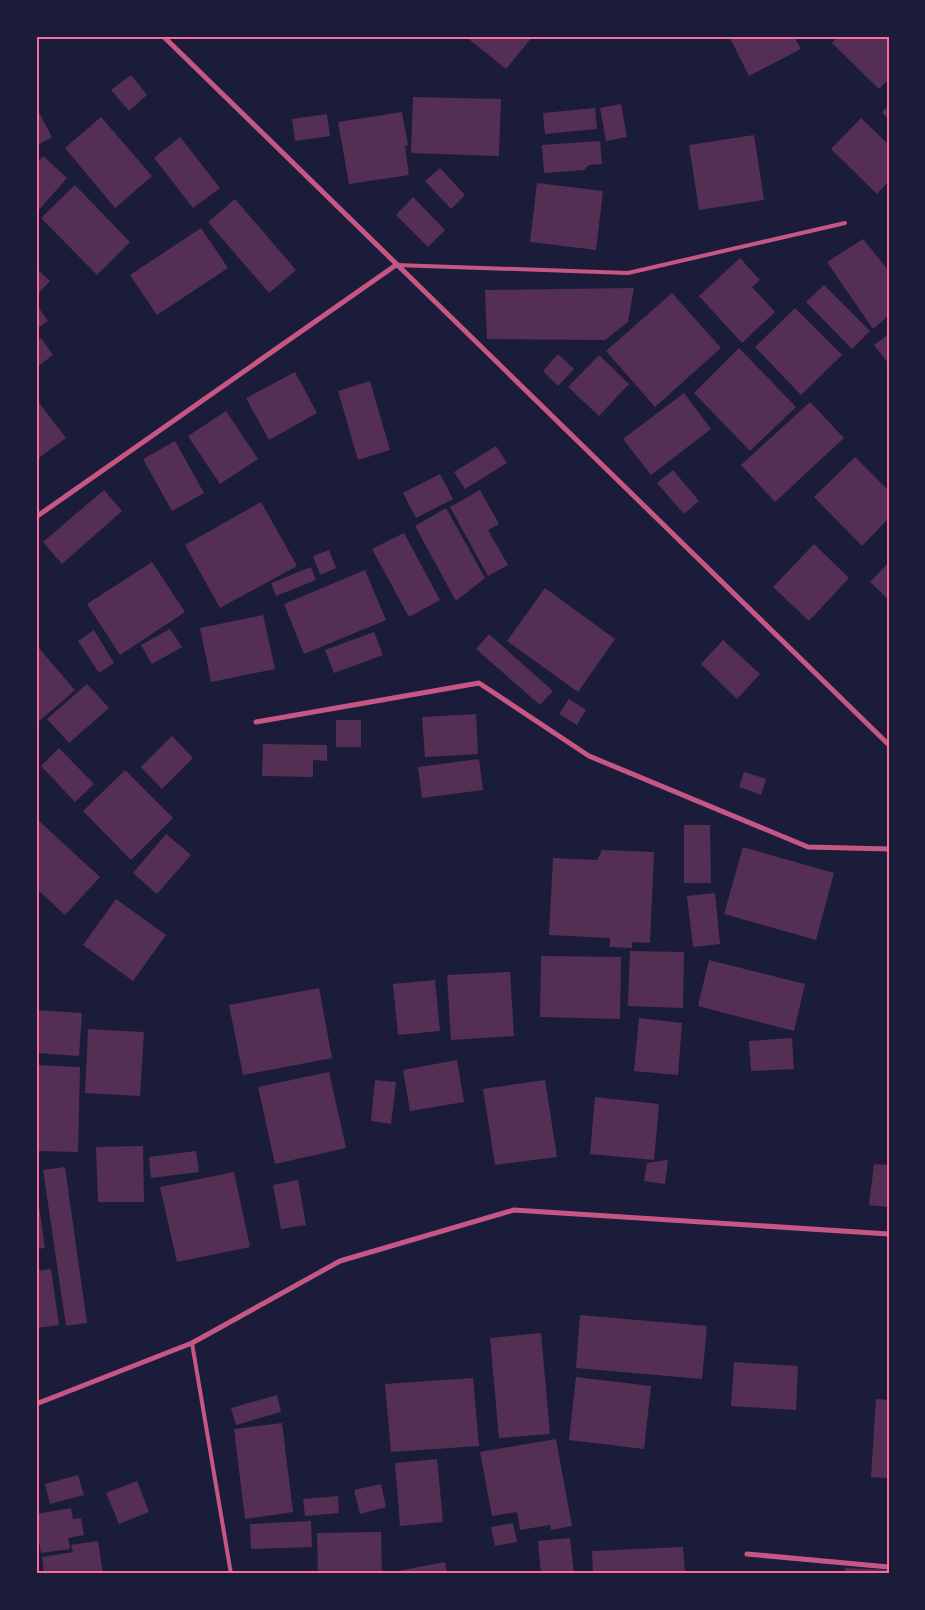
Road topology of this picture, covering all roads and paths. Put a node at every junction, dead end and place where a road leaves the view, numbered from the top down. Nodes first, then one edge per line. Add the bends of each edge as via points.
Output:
1 (162, 36) edge
2 (845, 223) dead end
3 (396, 265) junction
4 (36, 517) edge
5 (256, 722) dead end
6 (889, 745) edge
7 (889, 849) edge
8 (889, 1234) edge
9 (192, 1343) junction
10 (36, 1404) edge
11 (746, 1554) dead end
12 (889, 1567) edge
13 (231, 1574) edge

1 - 3 street
2 - 3 lane via 628,273
3 - 4 street
3 - 6 street
5 - 7 street via 479,683 589,756 808,847
8 - 9 street via 514,1210 340,1261
9 - 10 street
9 - 13 lane
11 - 12 street

